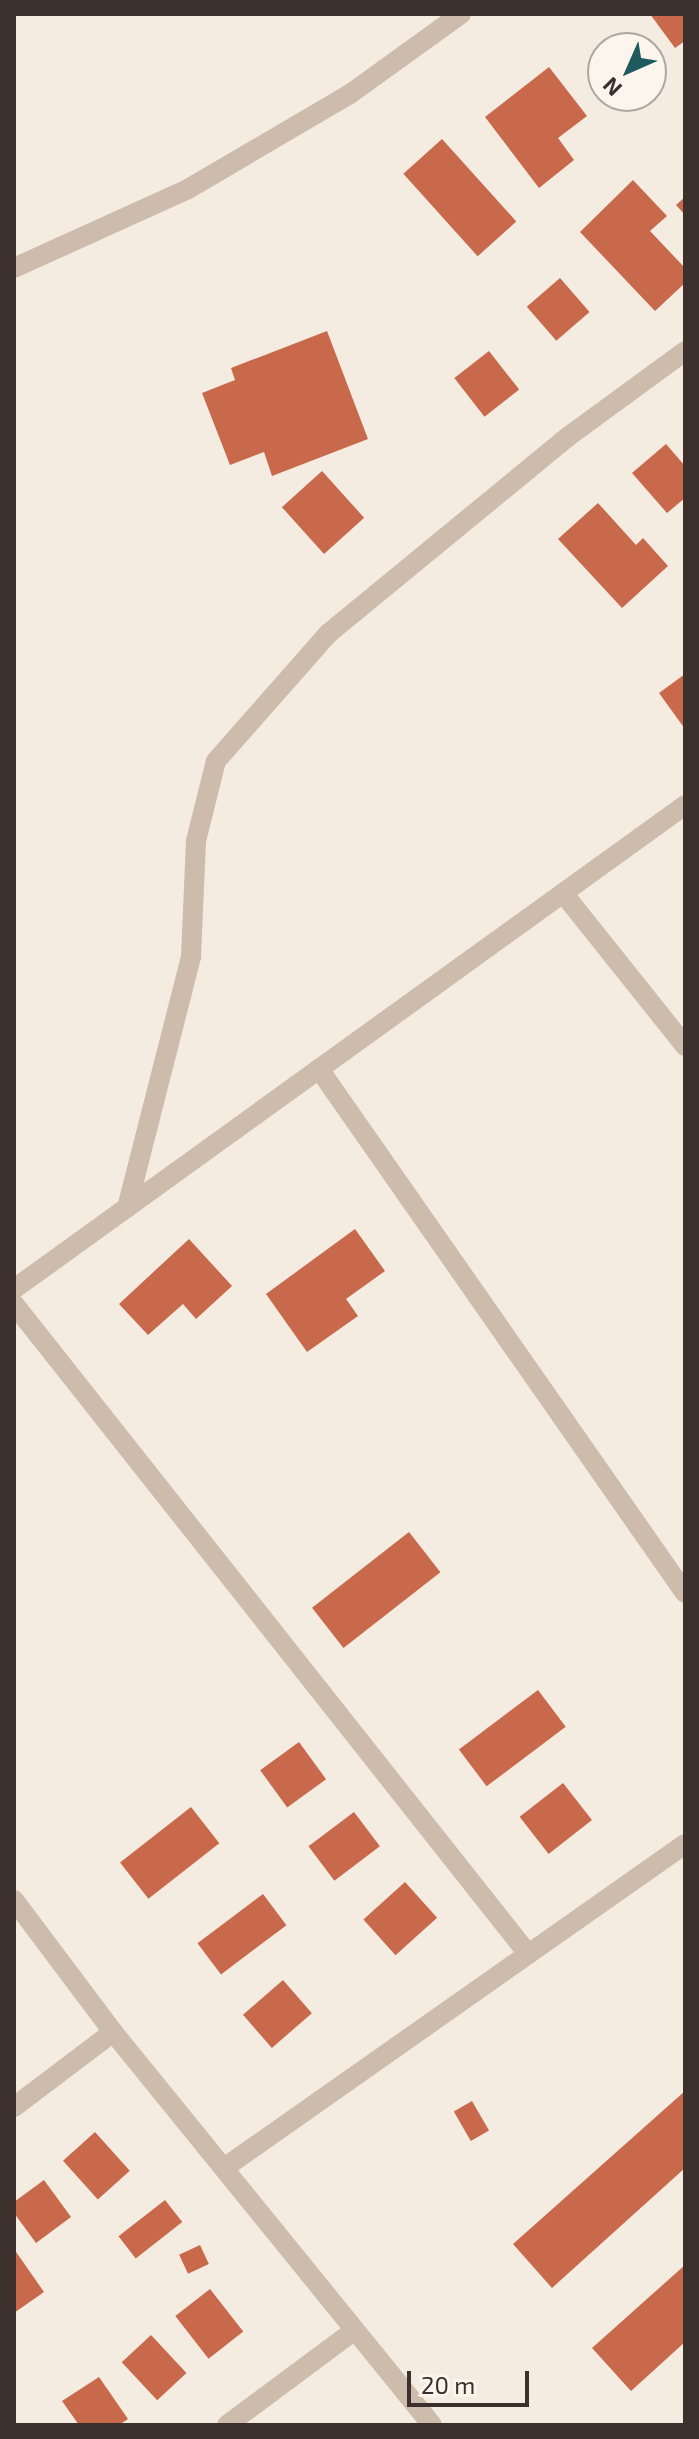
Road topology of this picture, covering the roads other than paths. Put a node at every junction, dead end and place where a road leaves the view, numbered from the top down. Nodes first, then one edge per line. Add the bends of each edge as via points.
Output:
1 (461, 14) edge
2 (14, 268) edge
3 (685, 351) edge
4 (685, 805) edge
5 (563, 893) junction
6 (685, 1046) edge
7 (319, 1069) junction
8 (127, 1208) junction
9 (14, 1289) edge
10 (14, 1304) edge
11 (685, 1593) edge
12 (685, 1844) edge
13 (14, 1900) edge
14 (528, 1954) junction
15 (113, 2032) junction
16 (14, 2107) edge
17 (224, 2168) junction
18 (352, 2332) junction
19 (227, 2425) edge
20 (432, 2425) edge

1 - 2 street via 350,94 188,189
3 - 8 street via 569,436 329,633 216,761 196,841 191,956
4 - 5 street
5 - 6 street
5 - 7 street
7 - 8 street
7 - 11 street
8 - 9 street
10 - 14 street
12 - 14 street
13 - 15 street
14 - 17 street
15 - 16 street
15 - 17 street
17 - 18 street
18 - 19 street
18 - 20 street

